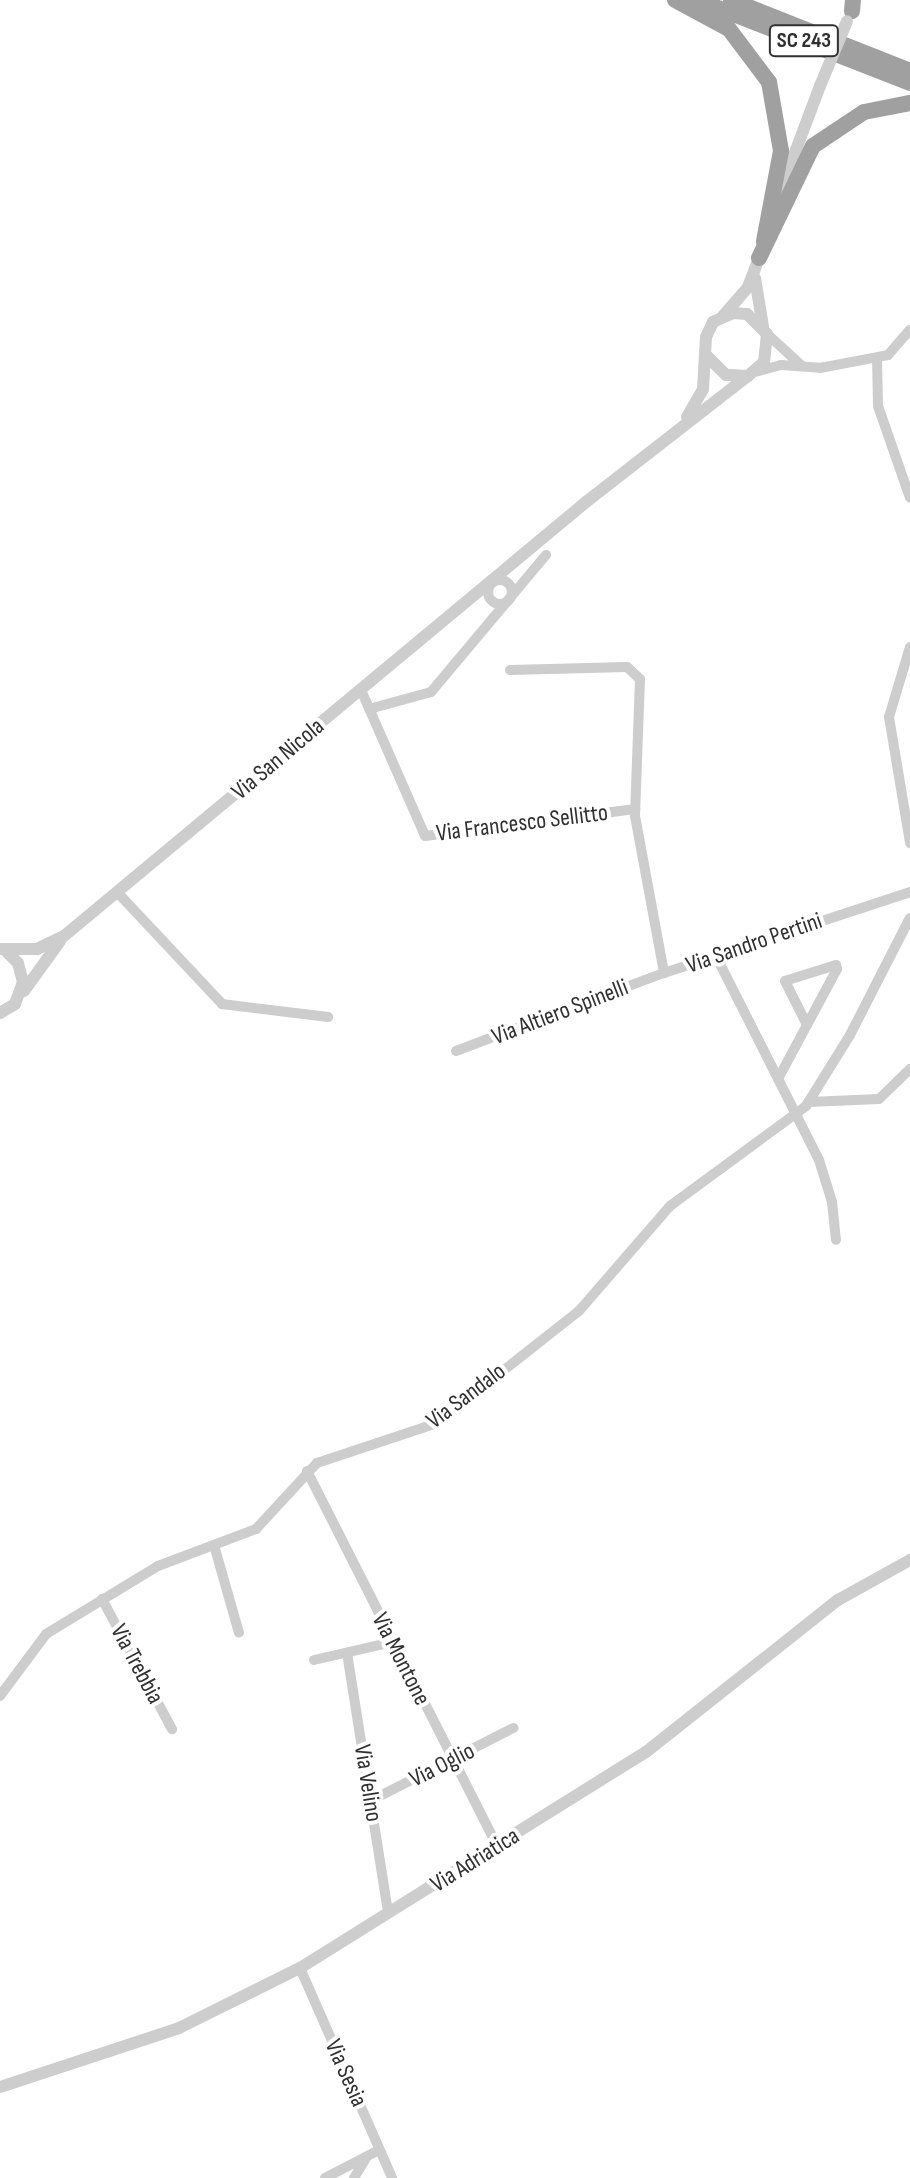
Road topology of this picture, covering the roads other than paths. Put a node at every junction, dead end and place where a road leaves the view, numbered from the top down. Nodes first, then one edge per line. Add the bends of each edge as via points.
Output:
1 (675, 0) edge
2 (698, 0) edge
3 (731, 0) edge
4 (751, 0) edge
5 (853, 8) edge
6 (813, 32) junction
7 (856, 48) junction
8 (910, 63) edge
9 (910, 71) edge
10 (910, 83) edge
11 (910, 103) edge
12 (760, 257) junction
13 (723, 316) junction
14 (765, 330) junction
15 (910, 330) edge
16 (706, 355) junction
17 (877, 358) junction
18 (810, 369) junction
19 (752, 374) junction
20 (674, 431) junction
21 (910, 498) edge
22 (546, 555) dead end
23 (492, 583) junction
24 (510, 599) junction
25 (910, 647) edge
26 (510, 670) dead end
27 (361, 690) junction
28 (369, 709) junction
29 (635, 809) junction
30 (910, 843) edge
31 (117, 892) junction
32 (910, 892) edge
33 (910, 918) edge
34 (64, 936) junction
35 (4, 951) edge
36 (716, 956) junction
37 (664, 973) junction
38 (20, 997) junction
39 (0, 1013) edge
40 (328, 1017) dead end
41 (807, 1025) junction
42 (456, 1051) dead end
43 (910, 1069) edge
44 (778, 1079) junction
45 (809, 1102) junction
46 (795, 1117) junction
47 (836, 1240) dead end
48 (307, 1471) junction
49 (214, 1545) junction
50 (910, 1560) edge
51 (102, 1599) junction
52 (239, 1633) dead end
53 (392, 1642) junction
54 (347, 1653) junction
55 (314, 1660) dead end
56 (0, 1696) edge
57 (513, 1728) dead end
58 (172, 1729) dead end
59 (453, 1760) junction
60 (370, 1801) junction
61 (497, 1846) junction
62 (388, 1913) junction
63 (300, 1968) junction
64 (0, 2087) edge
65 (379, 2150) junction
66 (367, 2156) junction
67 (325, 2178) edge
68 (354, 2178) edge
69 (392, 2178) edge

1 - 12 highway via 729,29 769,82 781,151
2 - 10 highway, SC 243
3 - 6 highway, SC 243
4 - 6 highway
5 - 12 street, Via San Nicola, bridge
6 - 7 highway, SC 243
7 - 8 highway
7 - 9 highway, SC 243
11 - 12 highway via 864,112 813,146
12 - 13 street, Via San Nicola via 744,294
12 - 14 street
13 - 14 street via 747,314
13 - 16 street, Via San Nicola via 708,328
14 - 18 street via 792,360
14 - 19 street via 767,355
15 - 17 street, Via San Nicola via 895,351
16 - 19 street, Via San Nicola via 726,375
16 - 20 street, Via San Nicola via 700,397
17 - 18 street, Via San Nicola
17 - 21 street via 878,406
18 - 19 street, Via San Nicola via 781,365
19 - 20 street, Via San Nicola
20 - 23 street, Via San Nicola
22 - 24 street
23 - 24 street via 490,597 495,603
23 - 27 street, Via San Nicola
24 - 28 street via 431,692
25 - 30 street via 889,717
26 - 29 street, Via Sandro Pertini via 622,666 638,675 643,692
27 - 28 street, Via Francesco Sellitto
27 - 31 street, Via San Nicola
28 - 29 street, Via Francesco Sellitto via 425,836
29 - 37 street, Via Sandro Pertini
31 - 34 street, Via San Nicola
31 - 40 street via 222,1004
32 - 36 street, Via Sandro Pertini
33 - 45 street, Via Sandalo
34 - 35 street, Via San Nicola via 37,949
34 - 38 street, Via San Nicola
35 - 38 street, Via San Nicola via 22,972
36 - 37 street, Via Sandro Pertini
36 - 44 street
37 - 42 street, Via Altiero Spinelli
38 - 39 street, Via San Nicola
41 - 41 street via 837,969 836,965 785,981
41 - 44 street
43 - 45 street via 879,1099
44 - 46 street
45 - 46 street, Via Sandalo
46 - 47 street via 824,1173
46 - 48 street, Via Sandalo via 670,1206 579,1311 449,1415 406,1437 329,1459
48 - 49 street, Via Sandalo via 266,1522
48 - 53 street, Via Montone
49 - 51 street, Via Sandalo via 158,1566
49 - 52 street
50 - 61 street, Via Adriatica via 838,1600 646,1752
51 - 56 street, Via Sandalo via 35,1643
51 - 58 street, Via Trebbia
53 - 54 street
53 - 59 street, Via Montone
54 - 55 street
54 - 60 street, Via Velino
57 - 59 street, Via Oglio
59 - 60 street, Via Oglio
59 - 61 street, Via Montone
60 - 62 street, Via Velino
61 - 62 street, Via Adriatica
62 - 63 street, Via Adriatica
63 - 64 street, Via Adriatica via 179,2028
63 - 65 street, Via Sesia
65 - 66 street
65 - 69 street, Via Sesia
66 - 67 street
66 - 68 street

